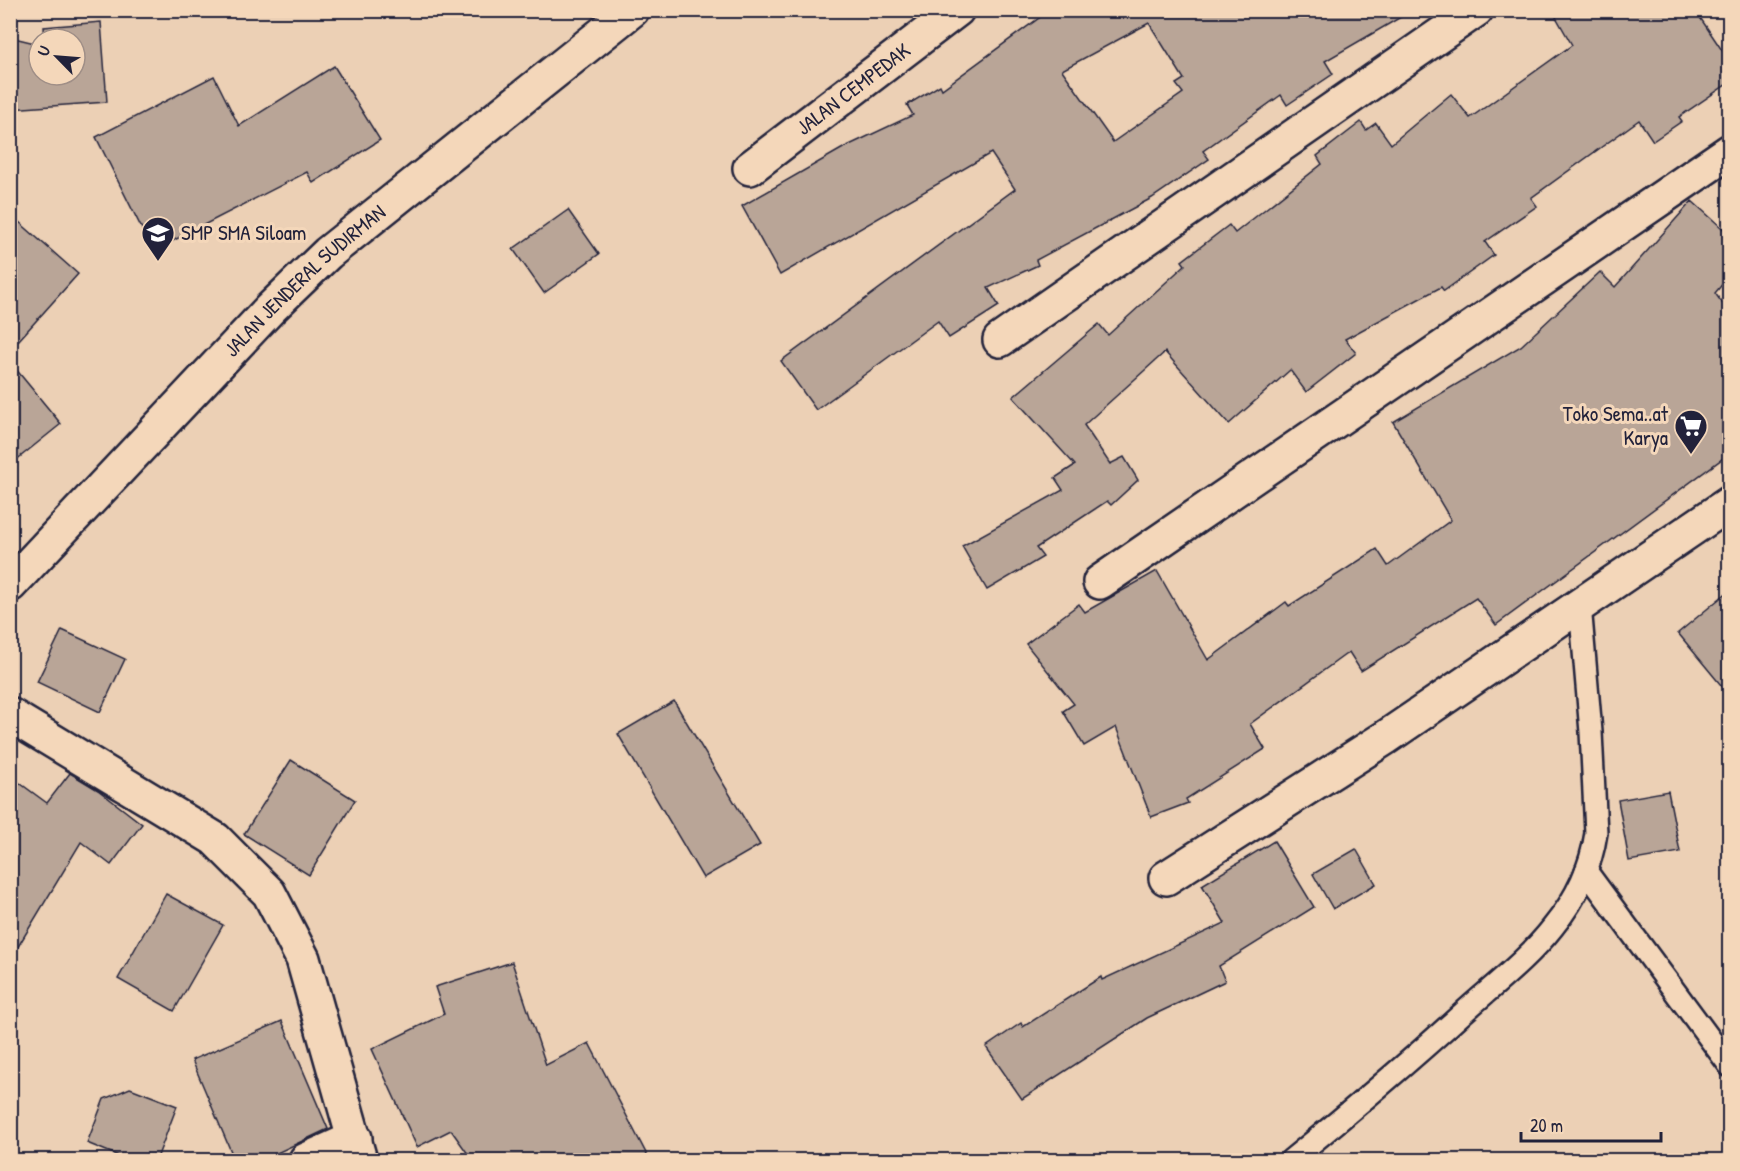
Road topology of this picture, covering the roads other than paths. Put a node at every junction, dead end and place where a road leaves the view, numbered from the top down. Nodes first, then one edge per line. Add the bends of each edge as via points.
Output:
1 (632, 10) edge
2 (957, 10) edge
3 (1476, 10) edge
4 (1730, 151) edge
5 (750, 168) dead end
6 (1000, 340) dead end
7 (1730, 503) edge
8 (1100, 582) dead end
9 (10, 585) edge
10 (1580, 605) junction
11 (10, 715) edge
12 (1586, 871) junction
13 (1166, 878) dead end
14 (1730, 1066) edge
15 (358, 1149) edge
16 (306, 1161) edge
17 (1291, 1161) edge

1 - 9 street, JALAN JENDERAL SUDIRMAN via 328,253 270,309
2 - 5 street, JALAN CEMPEDAK
3 - 6 street
4 - 8 street
7 - 10 street
10 - 12 lane via 1596,825 1594,850
10 - 13 street via 1384,738
11 - 15 street via 215,839 269,893 303,958
12 - 14 lane
12 - 17 lane via 1553,927 1510,972
15 - 16 street

